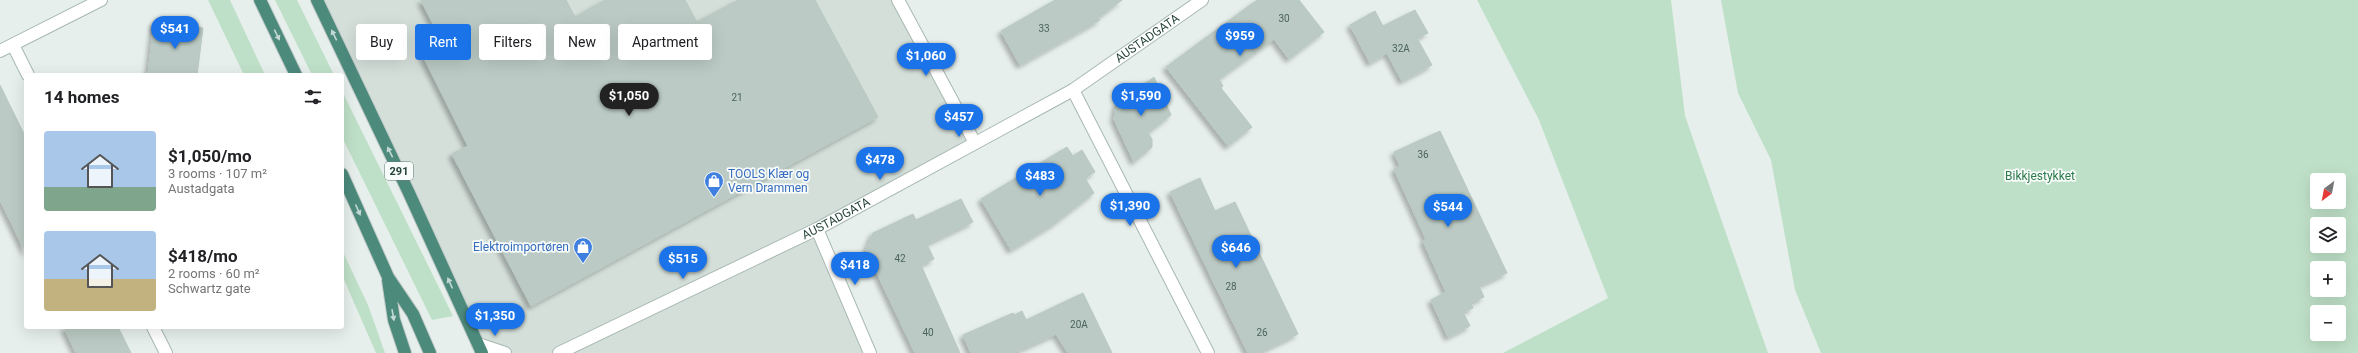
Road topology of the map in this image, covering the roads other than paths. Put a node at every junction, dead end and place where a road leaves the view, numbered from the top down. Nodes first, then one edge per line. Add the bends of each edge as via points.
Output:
1 (101, 0) edge
2 (260, 0) edge
3 (317, 0) edge
4 (898, 0) edge
5 (1202, 0) edge
6 (13, 45) junction
7 (0, 51) edge
8 (27, 73) edge
9 (295, 73) edge
10 (1073, 90) junction
11 (975, 143) junction
12 (344, 178) edge
13 (817, 228) junction
14 (388, 277) junction
15 (154, 329) edge
16 (480, 348) edge
17 (166, 353) edge
18 (405, 353) edge
19 (430, 353) edge
20 (505, 353) edge
21 (559, 353) edge
22 (870, 353) edge
23 (1208, 353) edge

1 - 6 street
2 -> 9 highway
16 -> 3 highway, 291 via 410,193
4 - 11 street
5 - 10 street, AUSTADGATA
6 - 7 street
6 - 8 street
10 - 11 street, AUSTADGATA
10 - 23 street
11 - 13 street, AUSTADGATA
12 -> 14 highway
13 - 21 street, AUSTADGATA
13 - 22 street
14 -> 18 highway via 394,320
14 - 19 highway via 413,314
15 - 17 street
16 - 20 street

